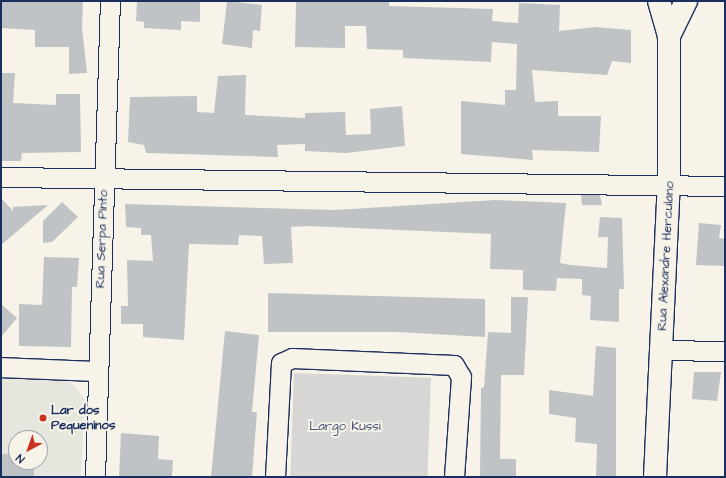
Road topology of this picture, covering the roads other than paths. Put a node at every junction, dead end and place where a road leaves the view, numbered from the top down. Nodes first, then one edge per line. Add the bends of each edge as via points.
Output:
1 (110, 1) edge
2 (660, 1) edge
3 (686, 1) edge
4 (669, 36) junction
5 (1, 177) edge
6 (104, 180) junction
7 (669, 183) junction
8 (725, 186) edge
9 (661, 350) junction
10 (725, 351) edge
11 (1, 367) edge
12 (98, 370) junction
13 (95, 477) edge
14 (274, 477) edge
15 (454, 477) edge
16 (655, 477) edge

1 - 6 street, Rua Serpa Pinto
2 - 4 main road, Rua Alexandre Herculano
3 - 4 main road, Rua Alexandre Herculano
4 - 7 main road, Rua Alexandre Herculano
5 - 6 street
6 - 7 street
6 - 12 street, Rua Serpa Pinto
7 - 8 street
7 - 9 main road, Rua Alexandre Herculano
9 - 10 street
9 - 16 main road, Rua Alexandre Herculano
11 - 12 street
12 - 13 street, Rua Serpa Pinto
14 - 15 street via 281,363 292,358 454,365 461,377

